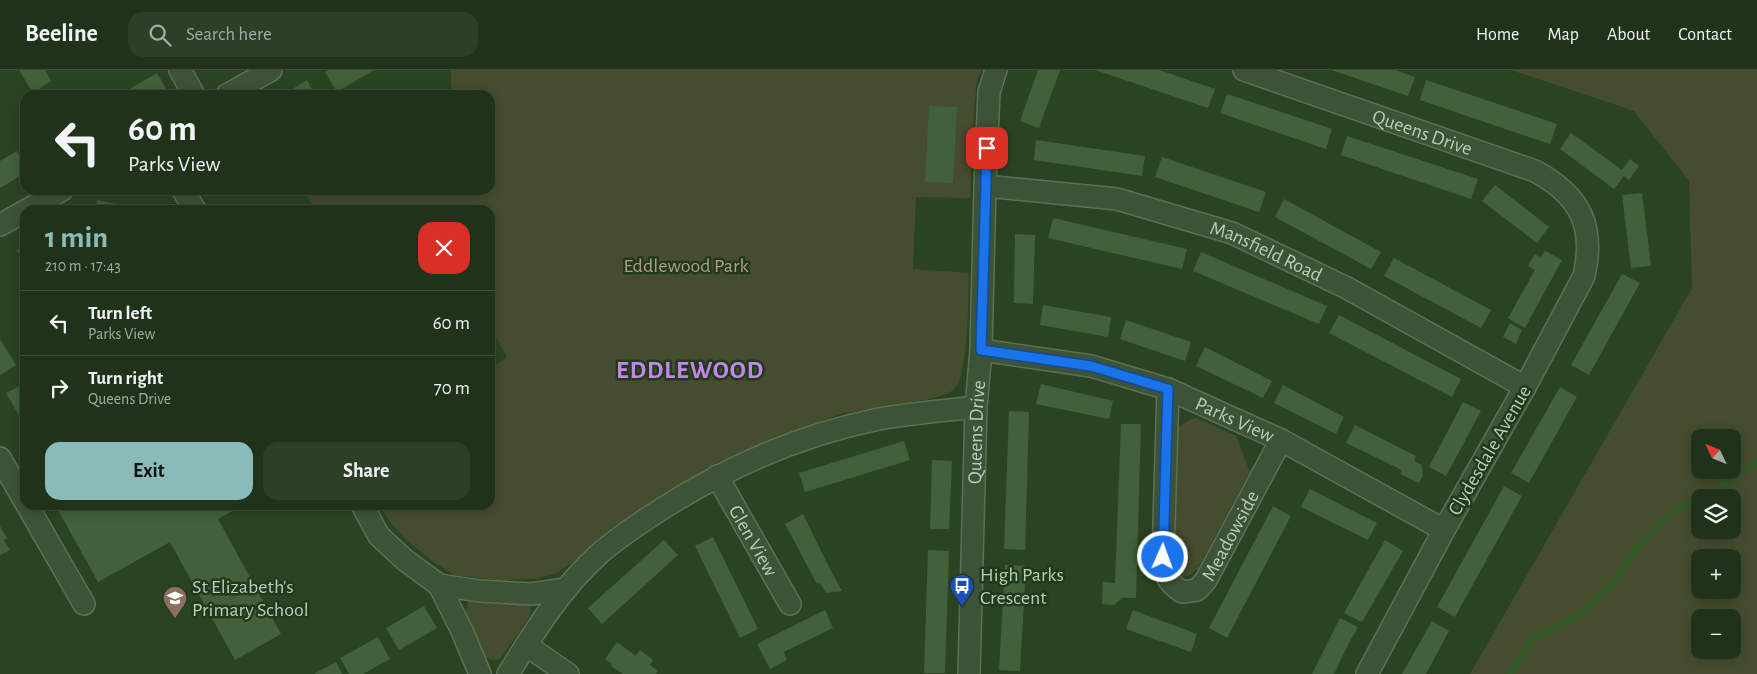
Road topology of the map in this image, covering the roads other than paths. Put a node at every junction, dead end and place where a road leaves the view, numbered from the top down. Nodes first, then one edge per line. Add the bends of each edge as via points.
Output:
1 (180, 70) edge
2 (271, 70) edge
3 (996, 70) edge
4 (1244, 70) edge
5 (191, 90) edge
6 (236, 90) edge
7 (985, 186) junction
8 (53, 195) edge
9 (35, 205) edge
10 (20, 213) edge
11 (1584, 220) joint
12 (0, 225) edge
13 (981, 350) junction
14 (1525, 387) junction
15 (1168, 389) junction
16 (976, 407) junction
17 (1281, 440) junction
18 (0, 458) edge
19 (718, 476) junction
20 (20, 490) edge
21 (32, 510) edge
22 (365, 510) edge
23 (1444, 530) junction
24 (439, 585) junction
25 (566, 589) junction
26 (84, 604) dead end
27 (790, 604) dead end
28 (526, 645) junction
29 (480, 674) edge
30 (508, 674) edge
31 (568, 674) edge
32 (969, 674) edge
33 (1367, 674) edge

1 - 5 street
2 - 6 street
3 - 7 street, Queens Drive via 990,92
4 - 11 street, Queens Drive via 1535,171 1564,192 1578,207
7 - 13 street, Queens Drive
7 - 14 street, Mansfield Road via 1117,199 1232,233 1347,288
8 - 9 street
10 - 12 street
11 - 14 street, Clydesdale Avenue via 1588,258 1584,276
13 - 15 street, Parks View via 1091,366
13 - 16 street, Queens Drive
14 - 23 street, Clydesdale Avenue
15 - 17 street, Parks View
15 - 17 street, Meadowside via 1163,557 1166,576 1182,592 1197,590 1206,580
16 - 19 street via 879,419 812,437
16 - 32 street, Queens Drive
17 - 23 street, Parks View
18 - 20 street
19 - 25 street via 639,524 599,554
19 - 27 street, Glen View
21 - 26 street
22 - 24 street via 379,536
23 - 33 street, Clydesdale Avenue
24 - 25 street via 531,594
24 - 29 street
25 - 28 street
28 - 30 street
28 - 31 street

